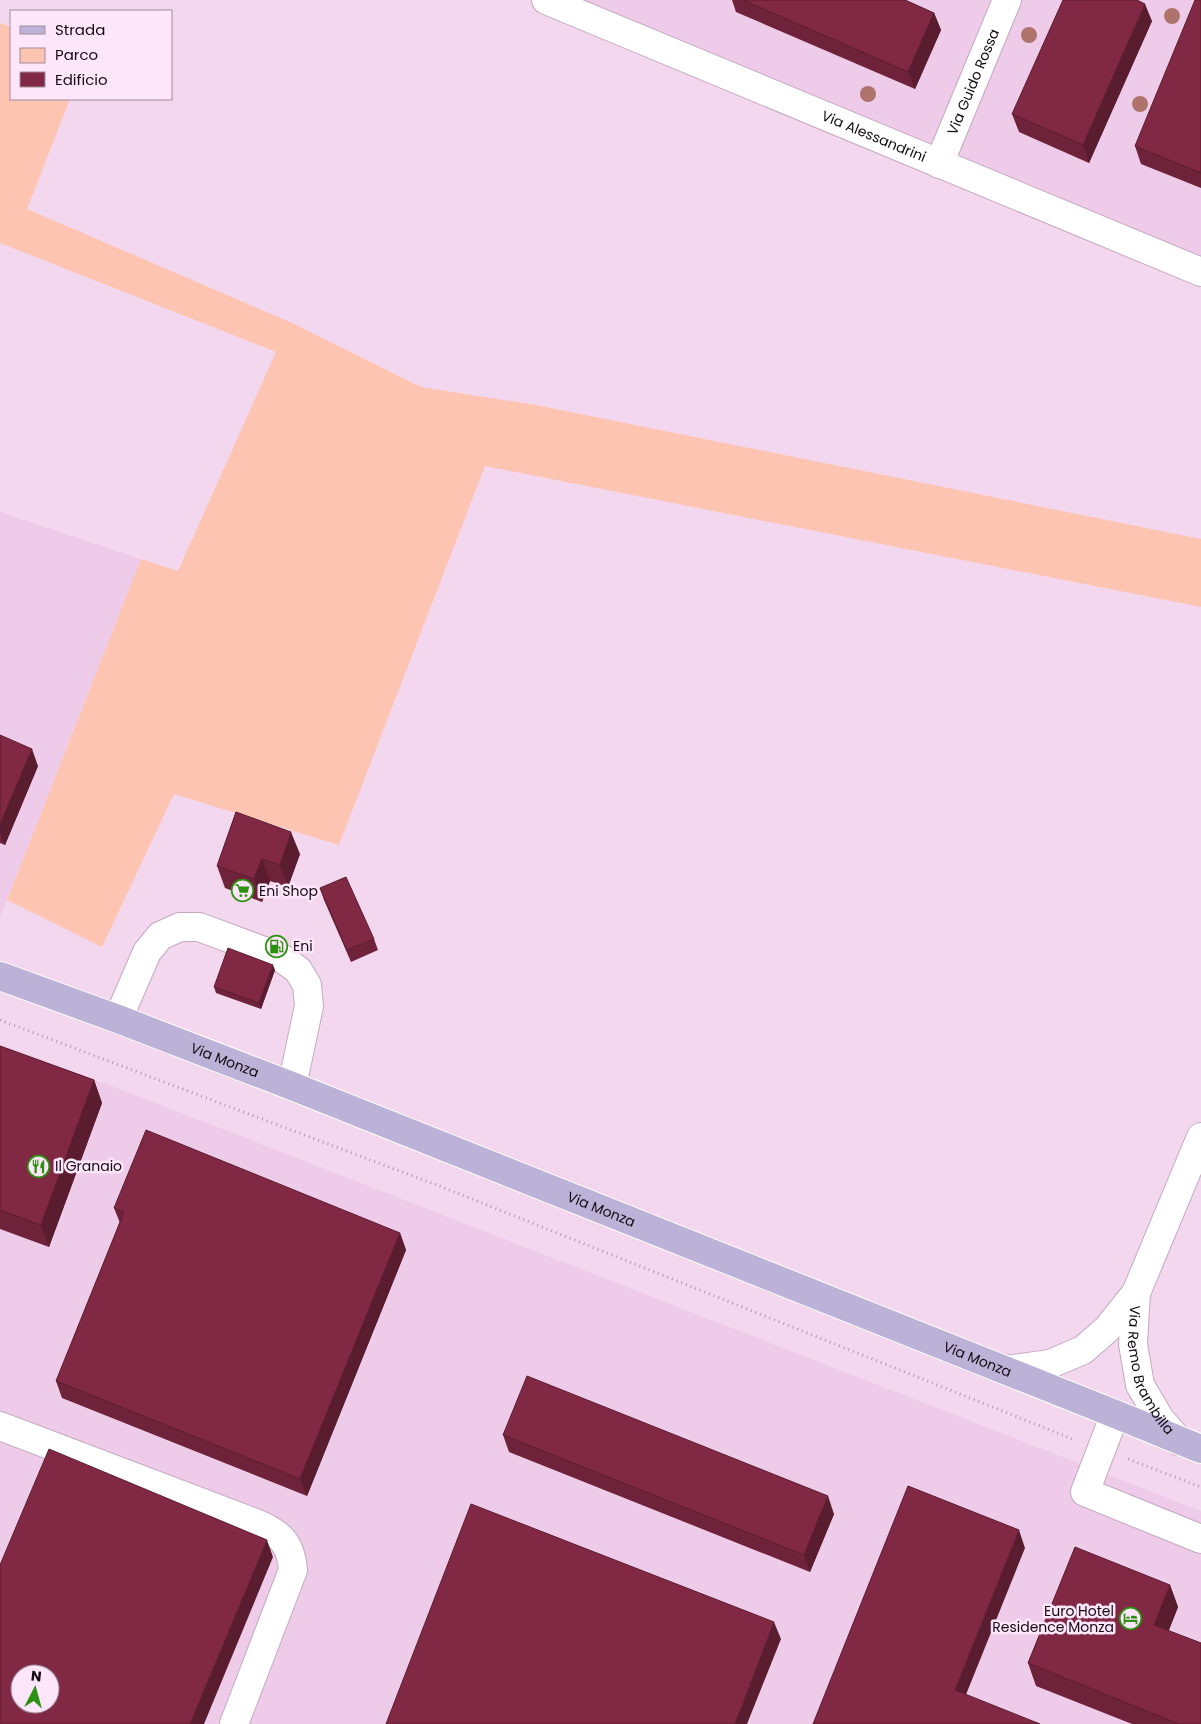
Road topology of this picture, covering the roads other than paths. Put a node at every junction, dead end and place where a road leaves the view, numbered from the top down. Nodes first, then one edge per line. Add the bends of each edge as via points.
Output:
1 (546, 0) edge
2 (1007, 0) edge
3 (939, 164) junction
4 (1201, 272) edge
5 (0, 976) edge
6 (118, 1019) junction
7 (292, 1086) junction
8 (1201, 1137) edge
9 (1136, 1293) junction
10 (1005, 1370) junction
11 (1116, 1414) junction
12 (0, 1426) edge
13 (1190, 1445) edge
14 (1201, 1539) edge
15 (234, 1724) edge

1 - 3 street, Via Alessandrini
2 - 3 street, Via Guido Rossa
3 - 4 street, Via Alessandrini
5 - 6 main road, Via Monza
6 - 7 main road, Via Monza
6 - 7 street via 147,952 160,936 180,927 199,928 280,957 298,970 307,985 309,1006
7 - 10 main road, Via Monza
8 - 9 street, Via Remo Brambilla
9 - 10 street, Via Remo Brambilla via 1107,1329 1083,1350 1050,1364
9 - 13 street, Via Remo Brambilla via 1133,1344 1140,1386 1160,1419
10 - 11 main road, Via Monza
11 - 13 main road, Via Monza
11 - 14 street via 1085,1492
12 - 15 street via 258,1524 281,1537 292,1558 293,1570

